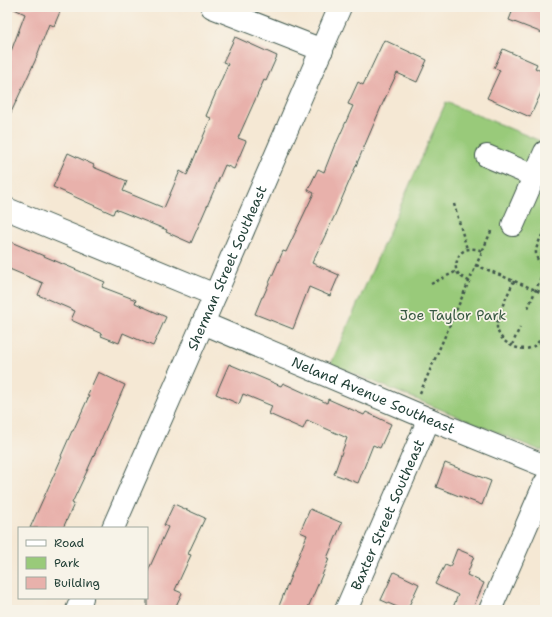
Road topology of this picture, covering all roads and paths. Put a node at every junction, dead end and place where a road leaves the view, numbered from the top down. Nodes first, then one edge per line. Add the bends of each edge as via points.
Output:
1 (212, 7) edge
2 (340, 7) edge
3 (322, 50) junction
4 (545, 152) edge
5 (487, 156) dead end
6 (534, 176) junction
7 (454, 204) dead end
8 (7, 209) edge
9 (504, 224) joint
10 (545, 229) edge
11 (467, 249) junction
12 (482, 251) junction
13 (476, 264) junction
14 (545, 267) edge
15 (456, 271) junction
16 (469, 281) junction
17 (514, 281) junction
18 (431, 284) dead end
19 (535, 290) junction
20 (545, 294) edge
21 (215, 295) junction
22 (528, 308) dead end
23 (203, 323) junction
24 (520, 328) dead end
25 (545, 329) edge
26 (512, 345) junction
27 (420, 394) dead end
28 (429, 419) junction
29 (545, 466) edge
30 (545, 483) edge
31 (113, 527) edge
32 (82, 599) edge
33 (77, 610) edge
34 (346, 610) edge
35 (490, 610) edge

1 - 3 street
2 - 3 street, Sherman Street Southeast
3 - 21 street, Sherman Street Southeast
4 - 6 street
5 - 6 street
6 - 9 street
7 - 11 path
8 - 21 street
9 - 12 path
10 - 14 path via 536,256
11 - 12 path
11 - 15 path via 457,259
12 - 13 path
13 - 16 path
13 - 17 path
14 - 19 path
15 - 16 path
15 - 18 path
16 - 27 path
17 - 19 path
17 - 26 path via 497,320 499,335
19 - 20 path
19 - 22 path
21 - 23 street, Sherman Street Southeast
23 - 28 street, Neland Avenue Southeast
23 - 31 street, Sherman Street Southeast
24 - 26 path
25 - 26 path via 541,338 530,348
28 - 29 street, Neland Avenue Southeast
28 - 34 street, Baxter Street Southeast
30 - 35 street
32 - 33 street

